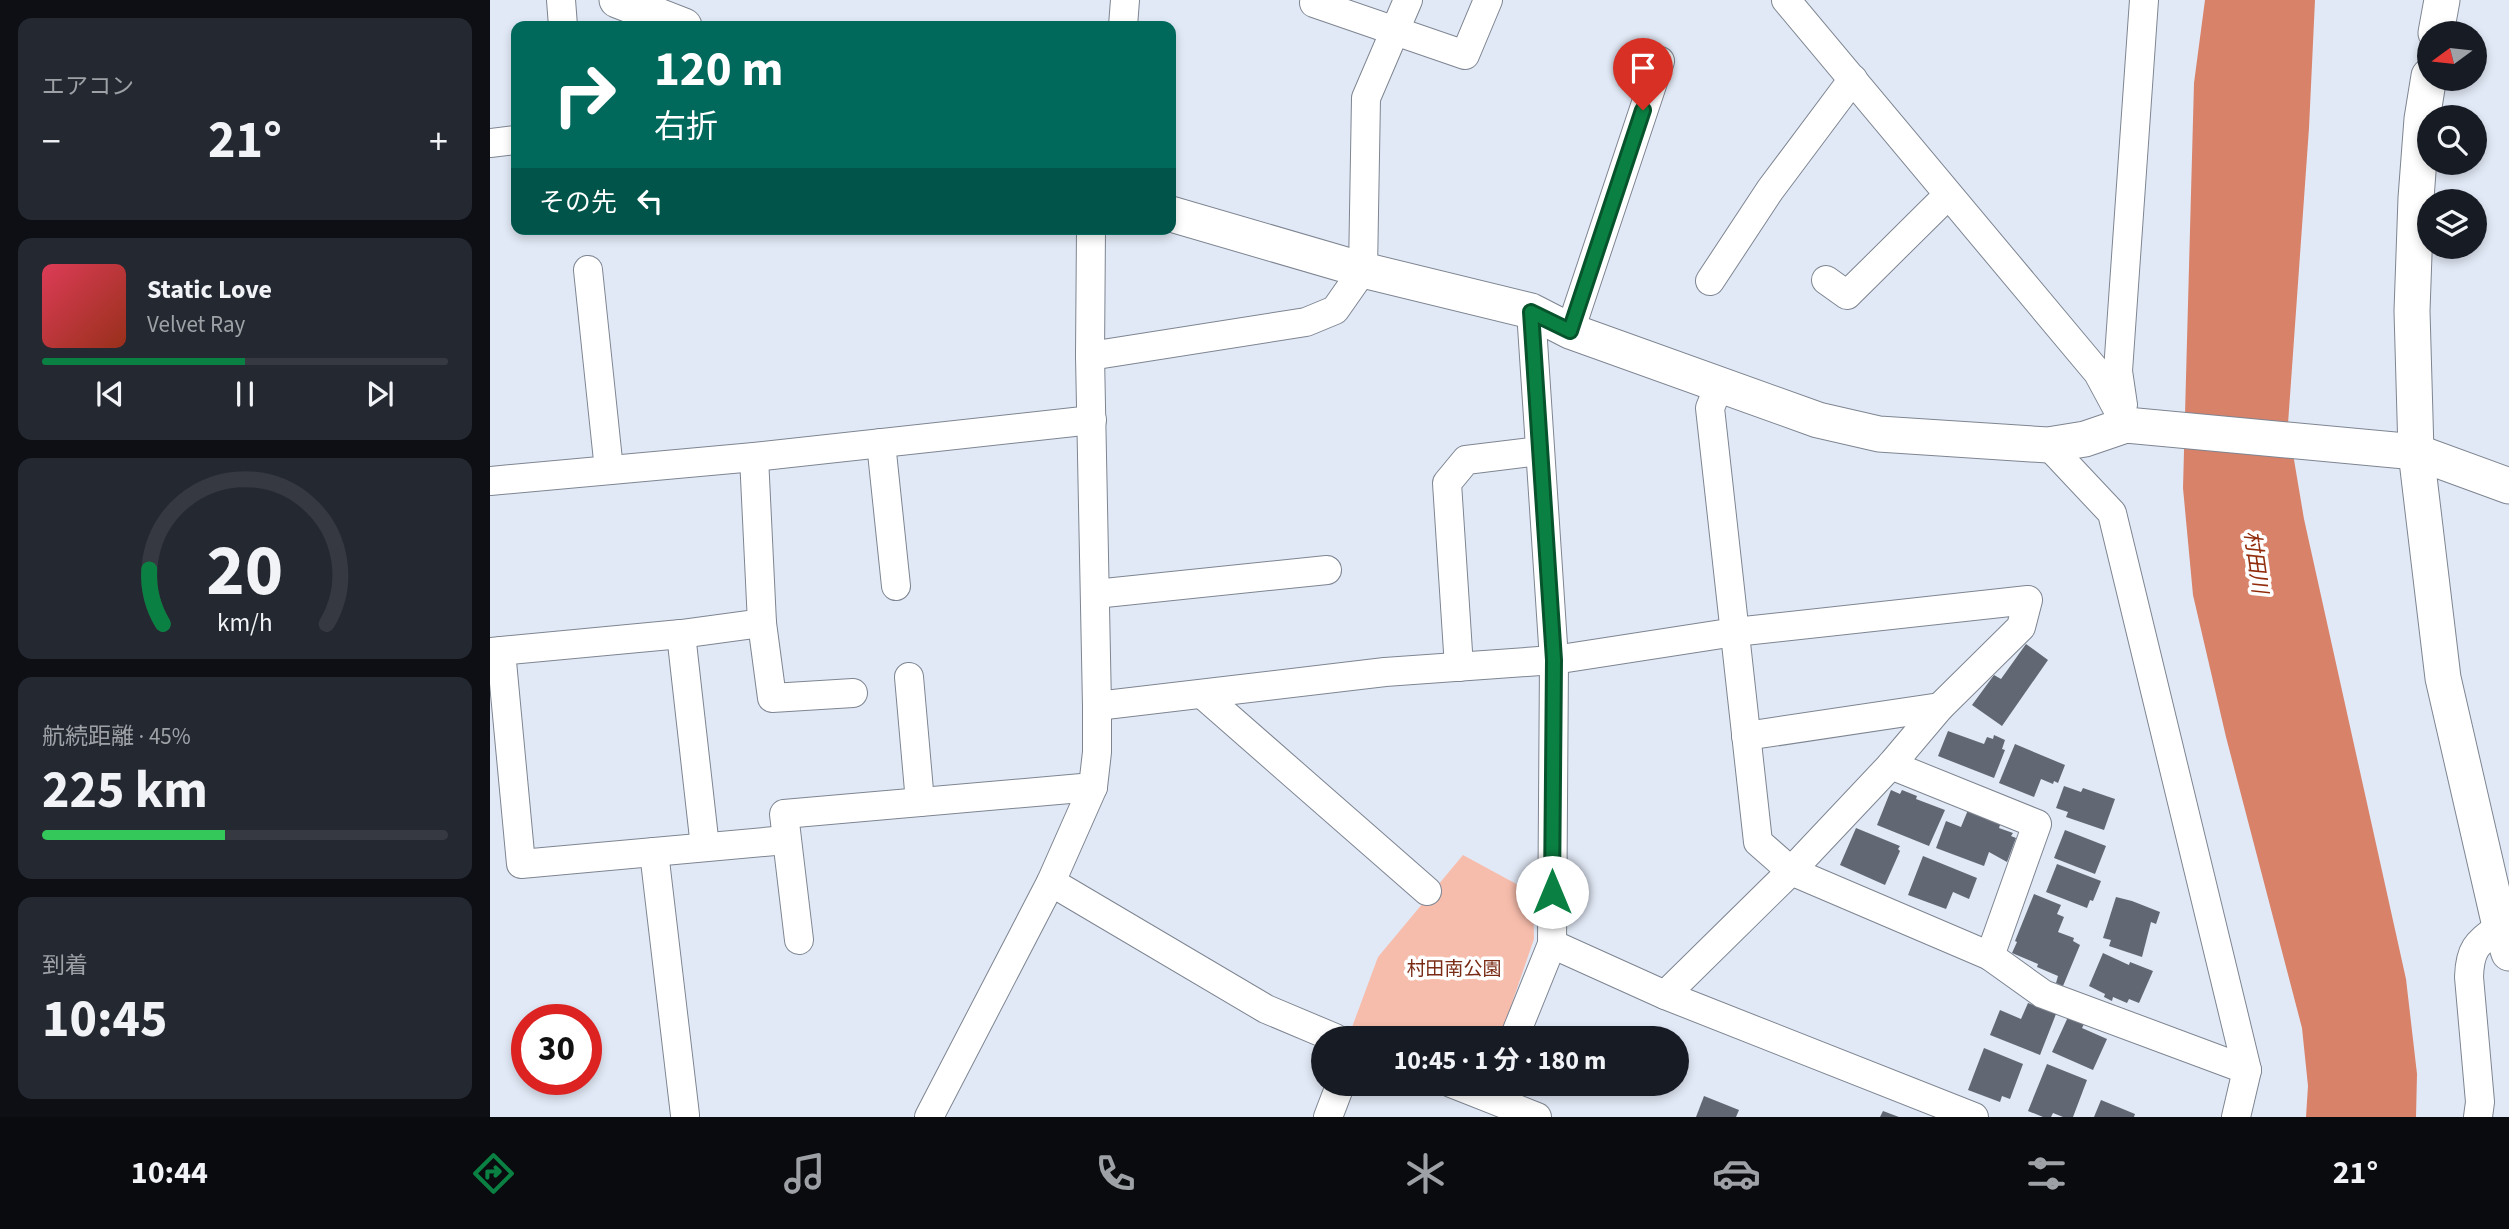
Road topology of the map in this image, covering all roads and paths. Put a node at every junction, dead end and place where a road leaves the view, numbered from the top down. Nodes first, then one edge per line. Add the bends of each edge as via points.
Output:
1 (561, 0) edge
2 (617, 0) edge
3 (1125, 0) edge
4 (1408, 0) edge
5 (1488, 0) edge
6 (1786, 0) edge
7 (2144, 0) edge
8 (2442, 0) edge
9 (1314, 3) dead end
10 (671, 14) edge
11 (563, 21) edge
12 (1123, 21) edge
13 (2438, 21) edge
14 (1395, 30) junction
15 (1660, 61) dead end
16 (1853, 79) junction
17 (2427, 91) edge
18 (511, 141) edge
19 (490, 143) edge
20 (1948, 195) junction
21 (1176, 215) edge
22 (1091, 235) edge
23 (588, 270) dead end
24 (1363, 270) junction
25 (1826, 280) dead end
26 (1710, 281) dead end
27 (1531, 312) junction
28 (1570, 331) junction
29 (1090, 356) junction
30 (1720, 383) junction
31 (1092, 419) junction
32 (2126, 425) junction
33 (881, 443) junction
34 (2048, 446) junction
35 (1540, 452) junction
36 (2416, 452) junction
37 (754, 457) junction
38 (609, 470) junction
39 (490, 481) edge
40 (2509, 486) edge
41 (1327, 570) dead end
42 (896, 586) dead end
43 (1095, 594) junction
44 (762, 623) junction
45 (1735, 632) junction
46 (681, 634) junction
47 (496, 652) edge
48 (1554, 660) junction
49 (1459, 667) junction
50 (909, 677) dead end
51 (853, 693) dead end
52 (1202, 694) junction
53 (1097, 706) junction
54 (1940, 707) junction
55 (1746, 736) junction
56 (1891, 765) junction
57 (1093, 787) junction
58 (920, 802) junction
59 (786, 840) junction
60 (705, 848) junction
61 (654, 852) junction
62 (1791, 871) junction
63 (1051, 882) junction
64 (1427, 891) dead end
65 (2505, 939) edge
66 (799, 940) dead end
67 (1552, 944) junction
68 (1990, 956) junction
69 (1665, 995) junction
70 (1519, 1026) edge
71 (1311, 1028) edge
72 (2247, 1070) junction
73 (1336, 1096) edge
74 (1489, 1100) edge
75 (685, 1115) dead end
76 (929, 1117) edge
77 (1328, 1117) edge
78 (1537, 1117) edge
79 (1974, 1117) edge
80 (2236, 1117) edge
81 (2478, 1117) edge

1 - 11 street
2 - 10 street
3 - 12 street
4 - 14 street
5 - 14 street via 1465,55
6 - 16 street
7 - 32 street via 2118,371
8 - 13 street
9 - 14 street
14 - 24 street via 1366,98
15 - 28 street
16 - 20 street
16 - 26 street via 1770,190
17 - 36 street via 2412,311
18 - 19 street
20 - 25 street via 1847,295
20 - 32 street via 2098,373
21 - 24 street
22 - 29 street
23 - 38 street
24 - 27 street
24 - 29 street via 1335,310 1306,322
27 - 28 street
27 - 35 street
28 - 30 street
29 - 31 street
30 - 34 street via 1818,420 1879,434
30 - 45 street via 1710,408
31 - 33 street
31 - 43 street
32 - 34 street
32 - 36 street
33 - 37 street
33 - 42 street
34 - 72 street via 2112,513
35 - 48 street
35 - 49 street via 1466,460 1447,483
36 - 40 street
36 - 65 street via 2443,678
37 - 38 street
37 - 44 street
38 - 39 street
41 - 43 street
43 - 53 street
44 - 46 street
44 - 51 street via 772,698
45 - 48 street
45 - 54 street via 2028,600 2021,627
45 - 55 street
46 - 47 street
46 - 60 street
47 - 61 street via 521,864
48 - 49 street
48 - 67 street
49 - 52 street
50 - 58 street
52 - 53 street
52 - 64 street
53 - 57 street
54 - 55 street
54 - 56 street
55 - 62 street via 1758,842
56 - 62 street
56 - 68 street via 2037,824
57 - 58 street
57 - 63 street
58 - 59 street via 784,814
59 - 60 street
59 - 66 street
60 - 61 street
61 - 75 street
62 - 68 street
62 - 69 street
63 - 71 street via 1266,1009
63 - 76 street
65 - 81 street via 2479,942 2470,956
67 - 69 street
67 - 70 street
68 - 72 street via 2043,994
69 - 79 street
72 - 80 street
73 - 77 street
74 - 78 street

